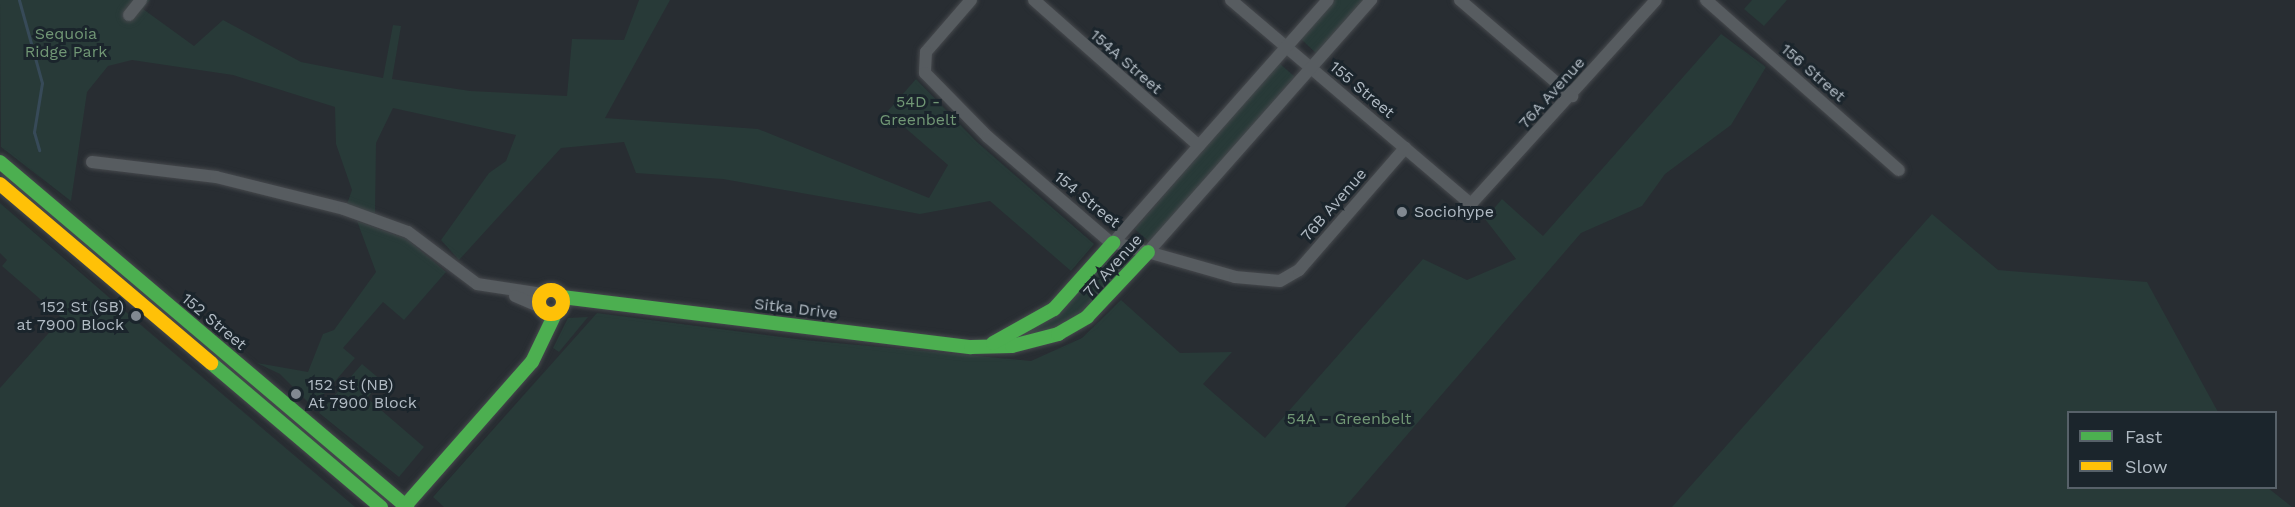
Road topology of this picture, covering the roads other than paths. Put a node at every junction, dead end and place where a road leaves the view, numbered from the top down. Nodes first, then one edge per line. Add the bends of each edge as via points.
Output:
1 (141, 0) edge
2 (971, 0) edge
3 (1034, 0) edge
4 (1231, 0) edge
5 (1328, 0) edge
6 (1371, 0) edge
7 (1460, 0) edge
8 (1656, 0) edge
9 (1707, 0) edge
10 (129, 15) dead end
11 (1287, 48) junction
12 (1310, 68) junction
13 (1572, 96) junction
14 (1199, 146) junction
15 (1405, 148) junction
16 (0, 162) edge
17 (92, 162) dead end
18 (1899, 170) dead end
19 (0, 184) edge
20 (1471, 204) joint
21 (1113, 243) junction
22 (1148, 252) junction
23 (1284, 279) joint
24 (551, 305) junction
25 (984, 347) junction
26 (406, 506) edge
27 (381, 507) edge

1 - 10 street
2 - 21 street, 154 Street via 922,58 928,76 980,130
3 - 14 street, 154A Street
4 - 11 street, 155 Street
5 - 11 street, 77 Avenue
6 - 12 street, 77 Avenue
7 - 13 street
8 - 13 street, 76A Avenue
9 - 18 street, 156 Street
11 - 12 street, 155 Street
11 - 14 street, 77 Avenue
12 - 15 street, 155 Street
12 - 22 street, 77 Avenue
13 - 20 street, 76A Avenue
14 - 21 street, 77 Avenue
15 - 20 street, 155 Street
15 - 23 street, 76B Avenue via 1299,270
16 - 26 street, 152 Street
17 - 24 street via 216,177 344,208 408,232 477,284
19 - 27 street, 152 Street
21 - 22 street, 154 Street
21 - 25 street, 77 Avenue via 1054,309
22 - 23 street, 154 Street via 1240,278
22 - 25 street, 77 Avenue via 1102,305 1072,327 1030,343
24 - 25 street, Sitka Drive via 604,305
24 - 26 street via 538,351

